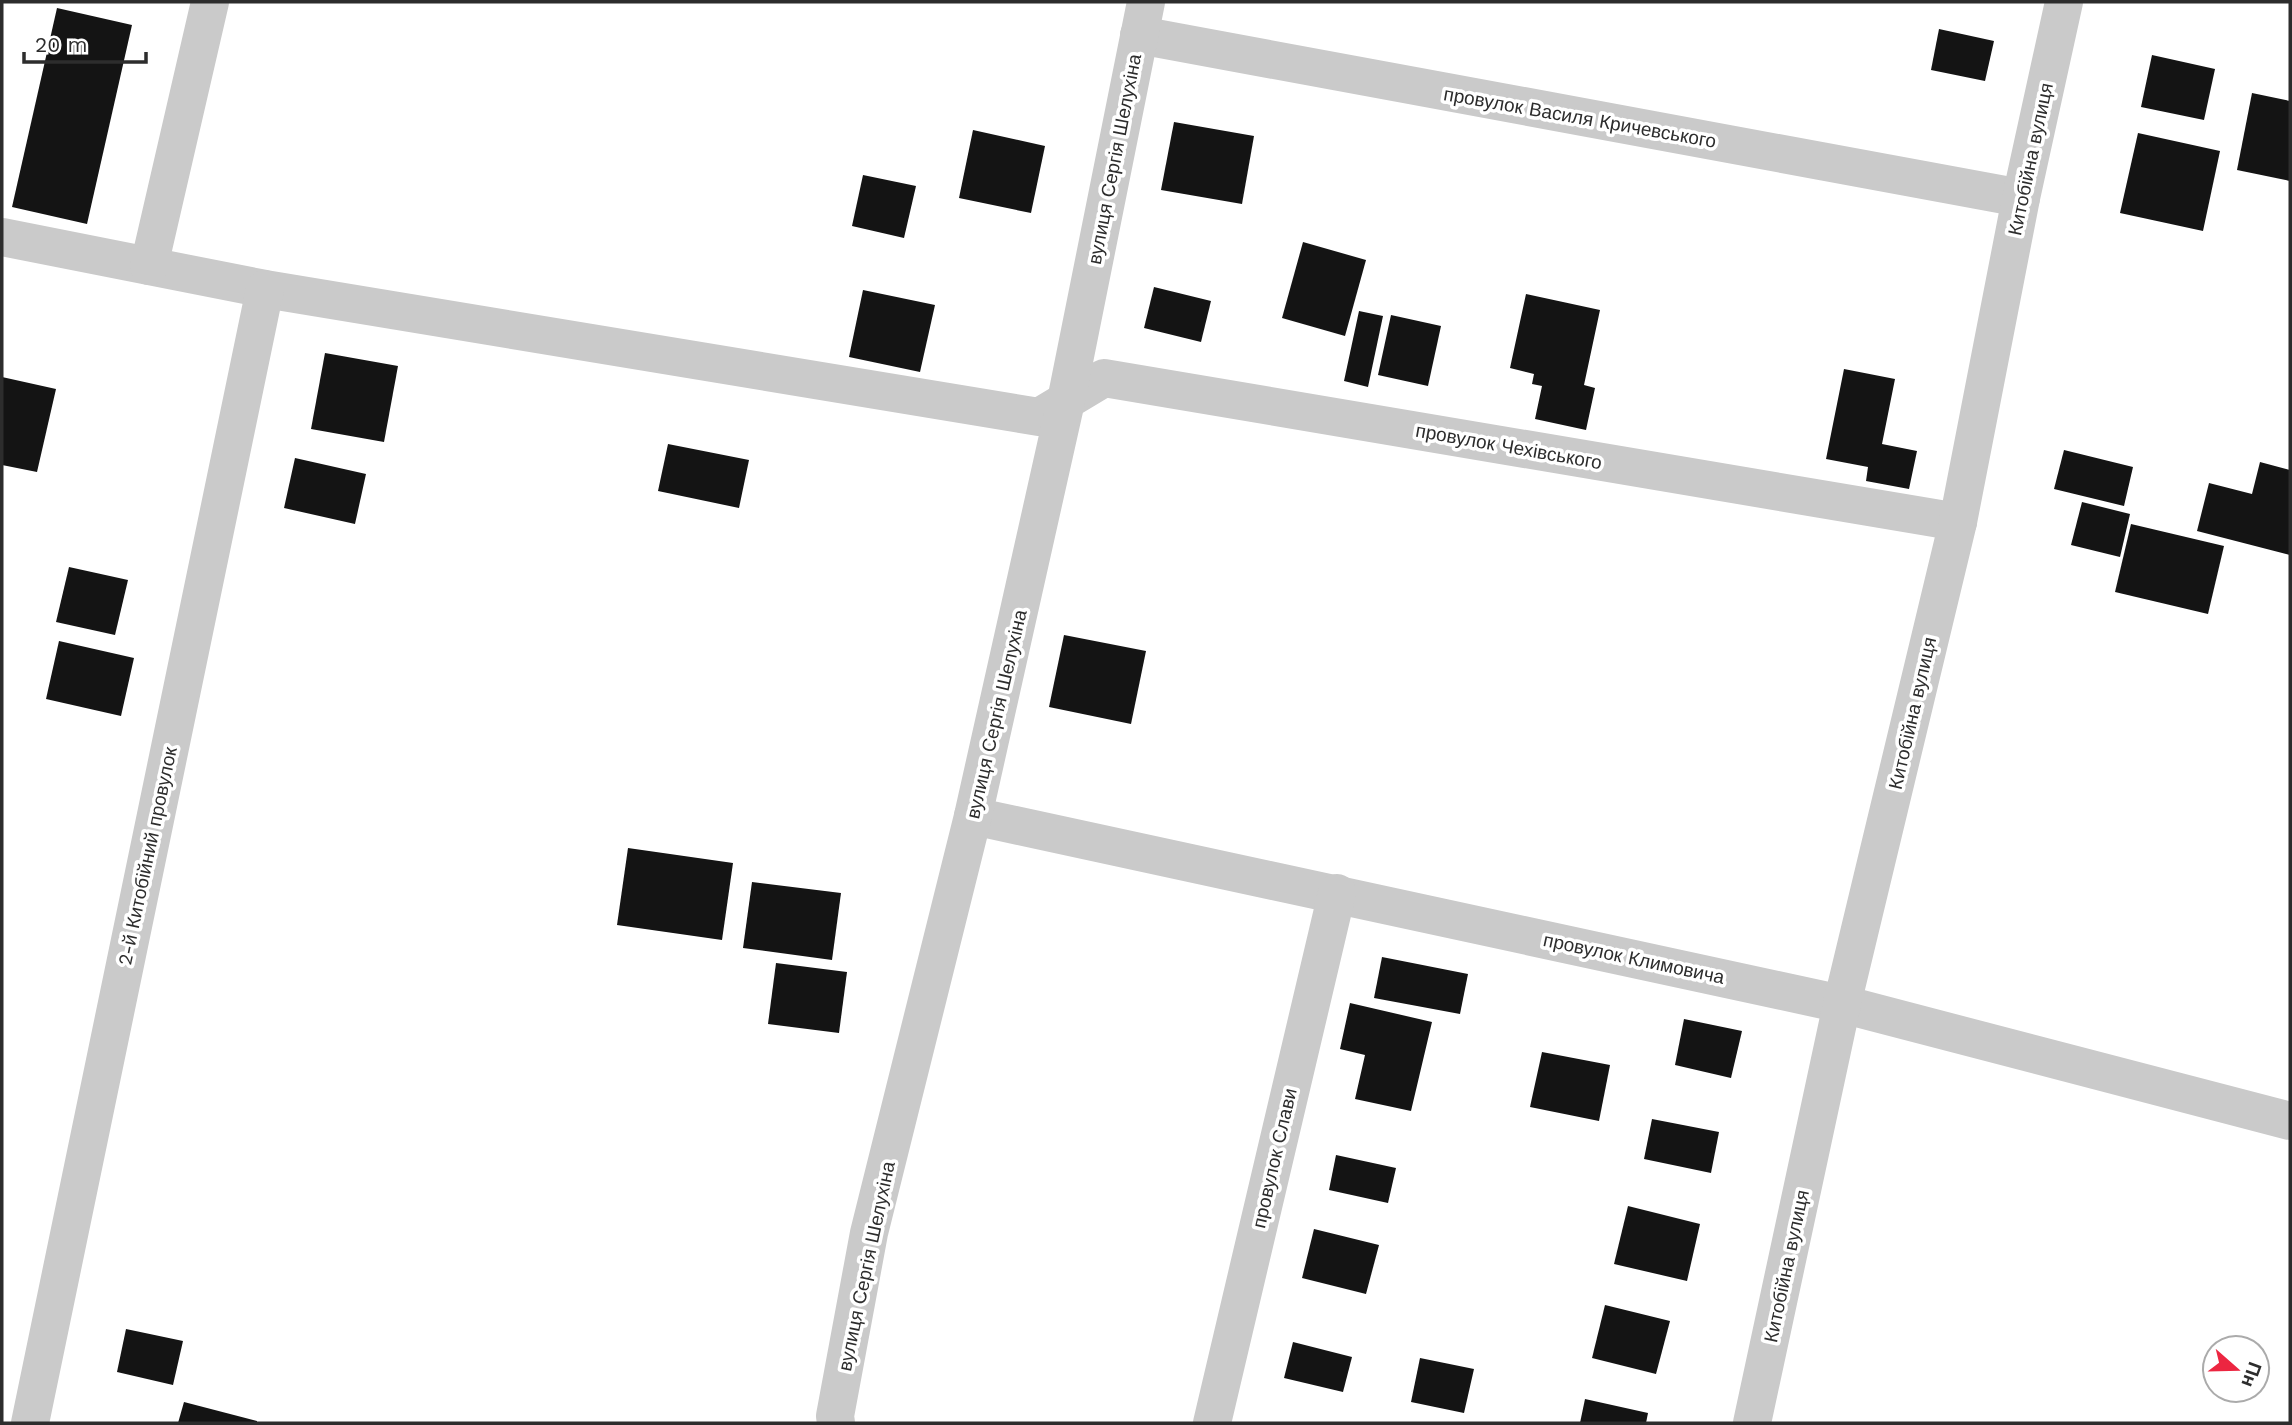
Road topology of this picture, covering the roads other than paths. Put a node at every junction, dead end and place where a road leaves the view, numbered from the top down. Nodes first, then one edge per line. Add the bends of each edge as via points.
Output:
1 (209, 2) edge
2 (2064, 2) edge
3 (1143, 19) edge
4 (2021, 198) junction
5 (2, 237) edge
6 (149, 266) junction
7 (265, 289) junction
8 (1066, 401) junction
9 (1958, 522) junction
10 (973, 817) junction
11 (1337, 893) junction
12 (1842, 1004) junction
13 (2290, 1121) edge
14 (30, 1423) edge
15 (836, 1423) edge
16 (1212, 1423) edge
17 (1752, 1423) edge

1 - 6 street
2 - 4 street, Китобійна вулиця
3 - 4 street, провулок Василя Кричевського
3 - 8 street, вулиця Сергія Шелухіна
4 - 9 street, Китобійна вулиця
5 - 6 street, провулок Чехівського
6 - 7 street, провулок Чехівського
7 - 8 street, провулок Чехівського via 1039,417
7 - 14 street, 2-й Китобійний провулок
8 - 9 street, провулок Чехівського via 1104,378
8 - 10 street, вулиця Сергія Шелухіна
9 - 12 street, Китобійна вулиця
10 - 11 street, провулок Климовича
10 - 15 street, вулиця Сергія Шелухіна via 869,1233
11 - 12 street, провулок Климовича
11 - 16 street, провулок Слави
12 - 13 street, провулок Климовича
12 - 17 street, Китобійна вулиця

